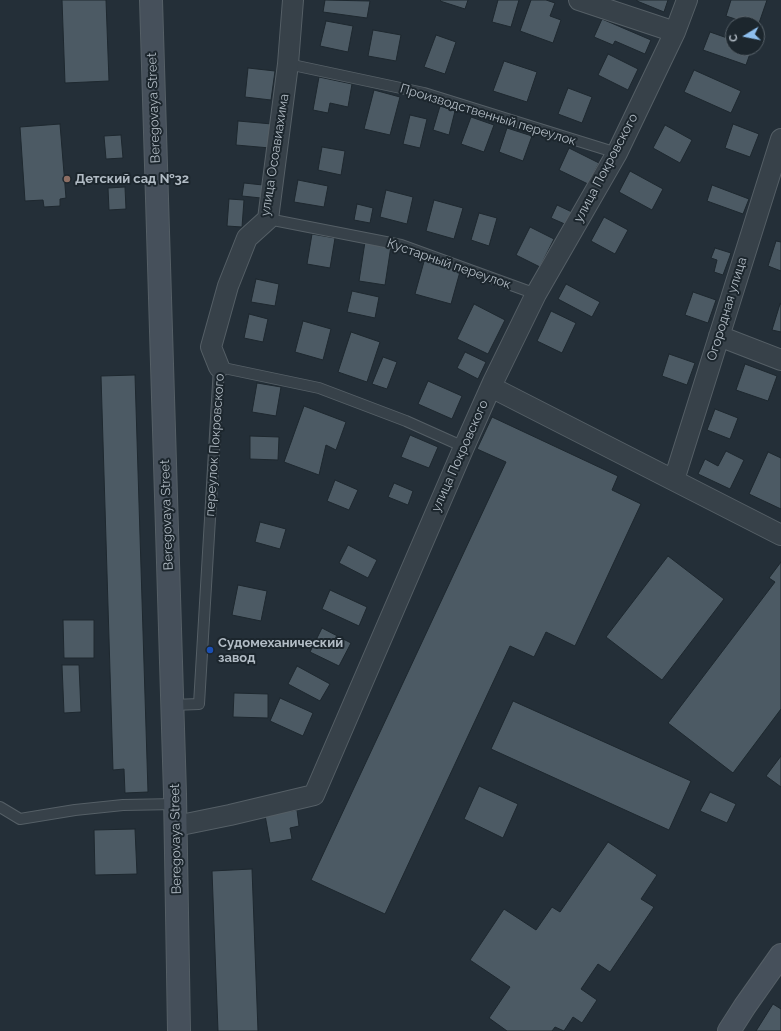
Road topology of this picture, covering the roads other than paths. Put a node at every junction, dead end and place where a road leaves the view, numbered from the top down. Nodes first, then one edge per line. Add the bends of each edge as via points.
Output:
1 (151, 0) edge
2 (293, 0) edge
3 (579, 0) edge
4 (687, 0) edge
5 (675, 32) junction
6 (288, 64) junction
7 (781, 139) edge
8 (617, 153) junction
9 (778, 160) edge
10 (268, 219) junction
11 (536, 294) junction
12 (719, 336) junction
13 (781, 360) edge
14 (219, 367) junction
15 (491, 387) junction
16 (464, 447) junction
17 (674, 480) junction
18 (781, 535) edge
19 (172, 705) junction
20 (176, 804) junction
21 (0, 807) edge
22 (176, 826) junction
23 (781, 955) edge
24 (179, 1031) edge
25 (730, 1031) edge

1 - 19 main road, Beregovaya Street
2 - 6 street, улица Осоавиахима
3 - 5 street
4 - 5 street, улица Покровского
5 - 8 street, улица Покровского
6 - 8 lane, Производственный переулок via 424,93
6 - 10 street, улица Осоавиахима
7 - 9 street, Огородная улица
8 - 11 street, улица Покровского
9 - 12 street, Огородная улица
10 - 11 lane, Кустарный переулок via 401,245
10 - 14 street, улица Осоавиахима via 247,238 228,286 211,347
11 - 15 street, улица Покровского
12 - 13 street
12 - 17 street, Огородная улица
14 - 16 lane, переулок Покровского via 319,388 406,421
14 - 19 lane, переулок Покровского via 199,704
15 - 16 street, улица Покровского
15 - 17 street
16 - 22 street, улица Покровского via 314,795
17 - 18 street
19 - 20 main road, Beregovaya Street
20 - 21 lane via 123,805 20,819
20 - 22 main road, Beregovaya Street
22 - 24 main road, Beregovaya Street
23 - 25 main road

